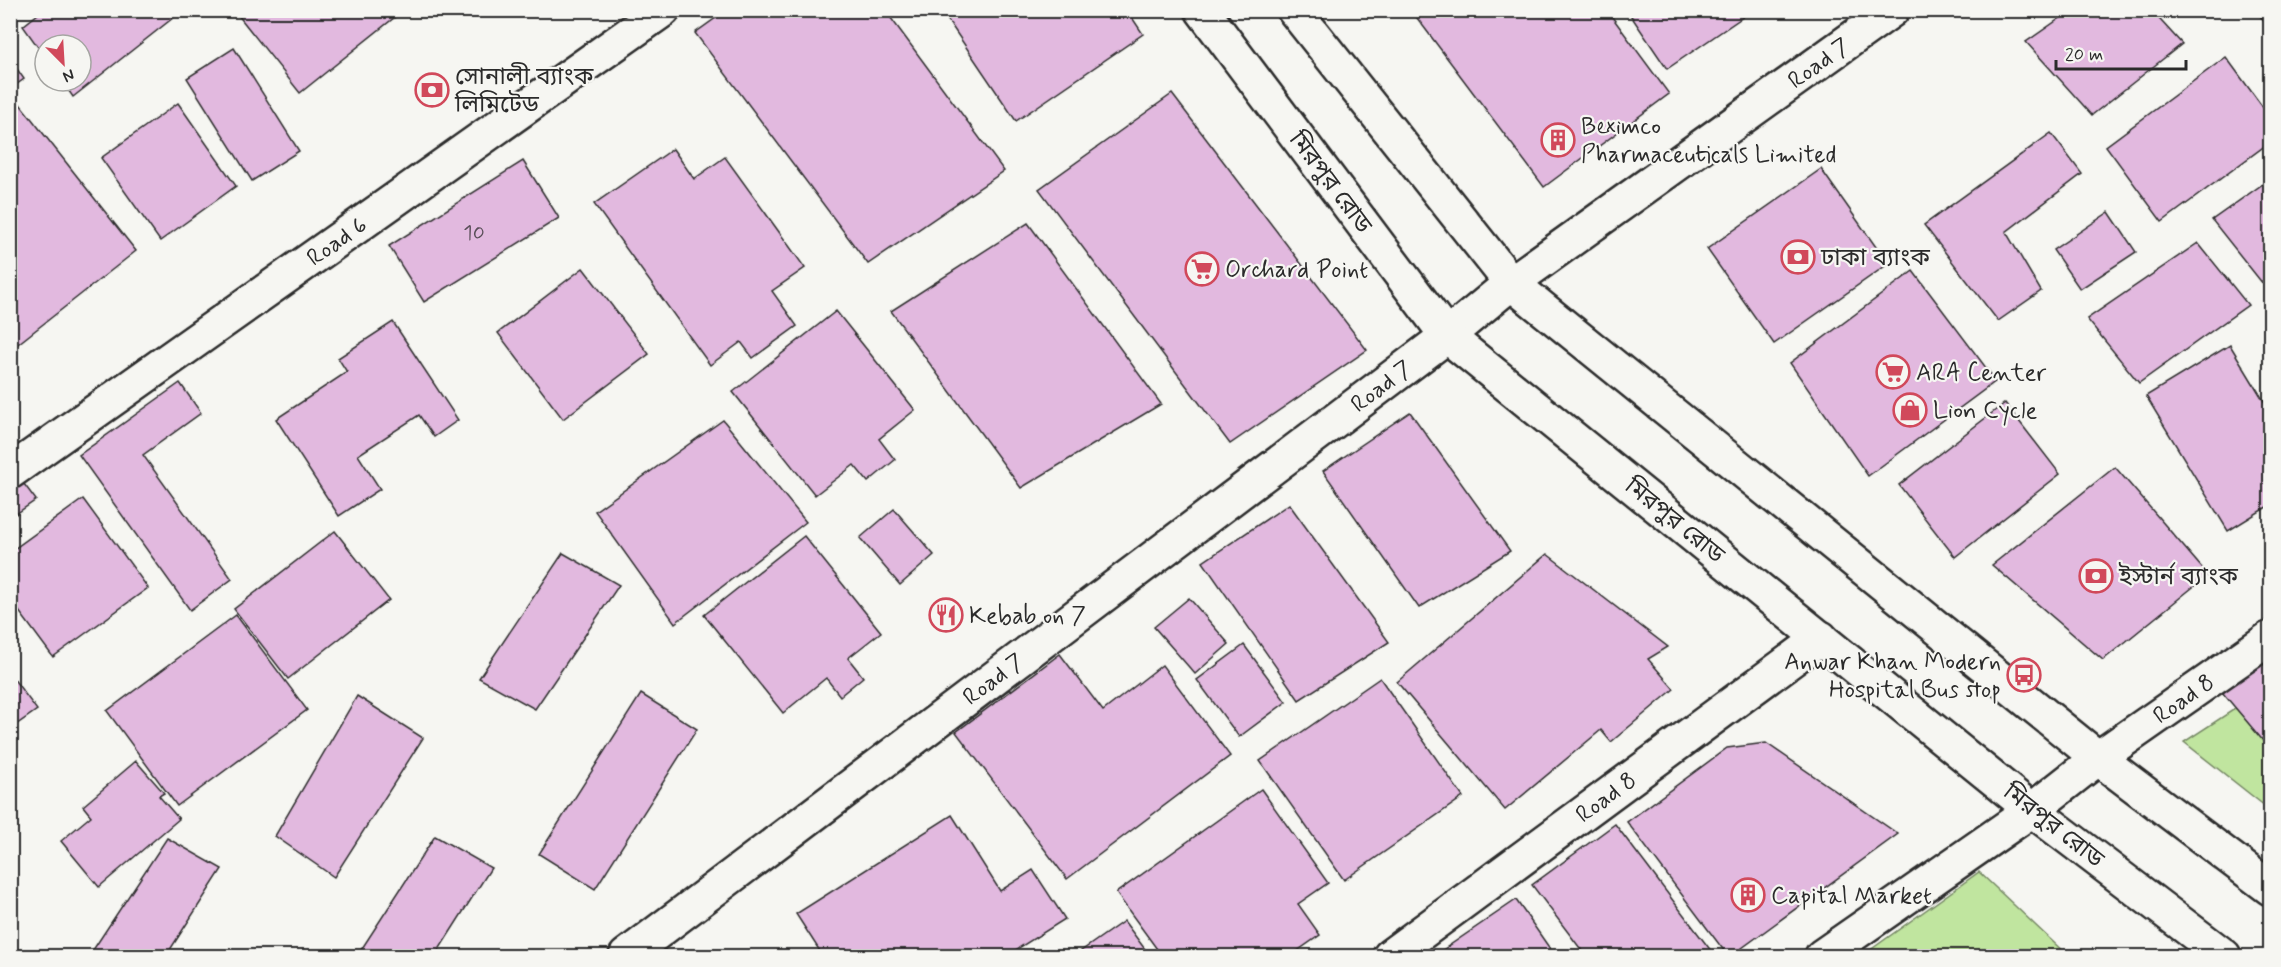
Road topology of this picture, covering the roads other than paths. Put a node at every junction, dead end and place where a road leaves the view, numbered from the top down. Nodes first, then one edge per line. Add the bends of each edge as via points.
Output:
1 (663, 10) edge
2 (1202, 10) edge
3 (1294, 10) edge
4 (1892, 10) edge
5 (1511, 283) junction
6 (1447, 336) junction
7 (10, 472) edge
8 (1821, 638) junction
9 (2271, 638) edge
10 (2098, 758) junction
11 (2032, 810) junction
12 (2271, 888) edge
13 (626, 957) edge
14 (1390, 957) edge
15 (1822, 957) edge
16 (2224, 957) edge

1 - 7 main road, Road 6
2 - 6 main road, মিরপুর রোড
3 - 5 main road
4 - 5 main road, Road 7
5 - 6 main road, Road 7
5 - 10 main road
6 - 8 main road, মিরপুর রোড
6 - 13 main road, Road 7
8 - 11 main road, মিরপুর রোড
8 - 14 main road, Road 8
9 - 10 main road, Road 8
10 - 11 main road, Road 8
10 - 12 main road
11 - 15 main road, Road 8
11 - 16 main road, মিরপুর রোড

